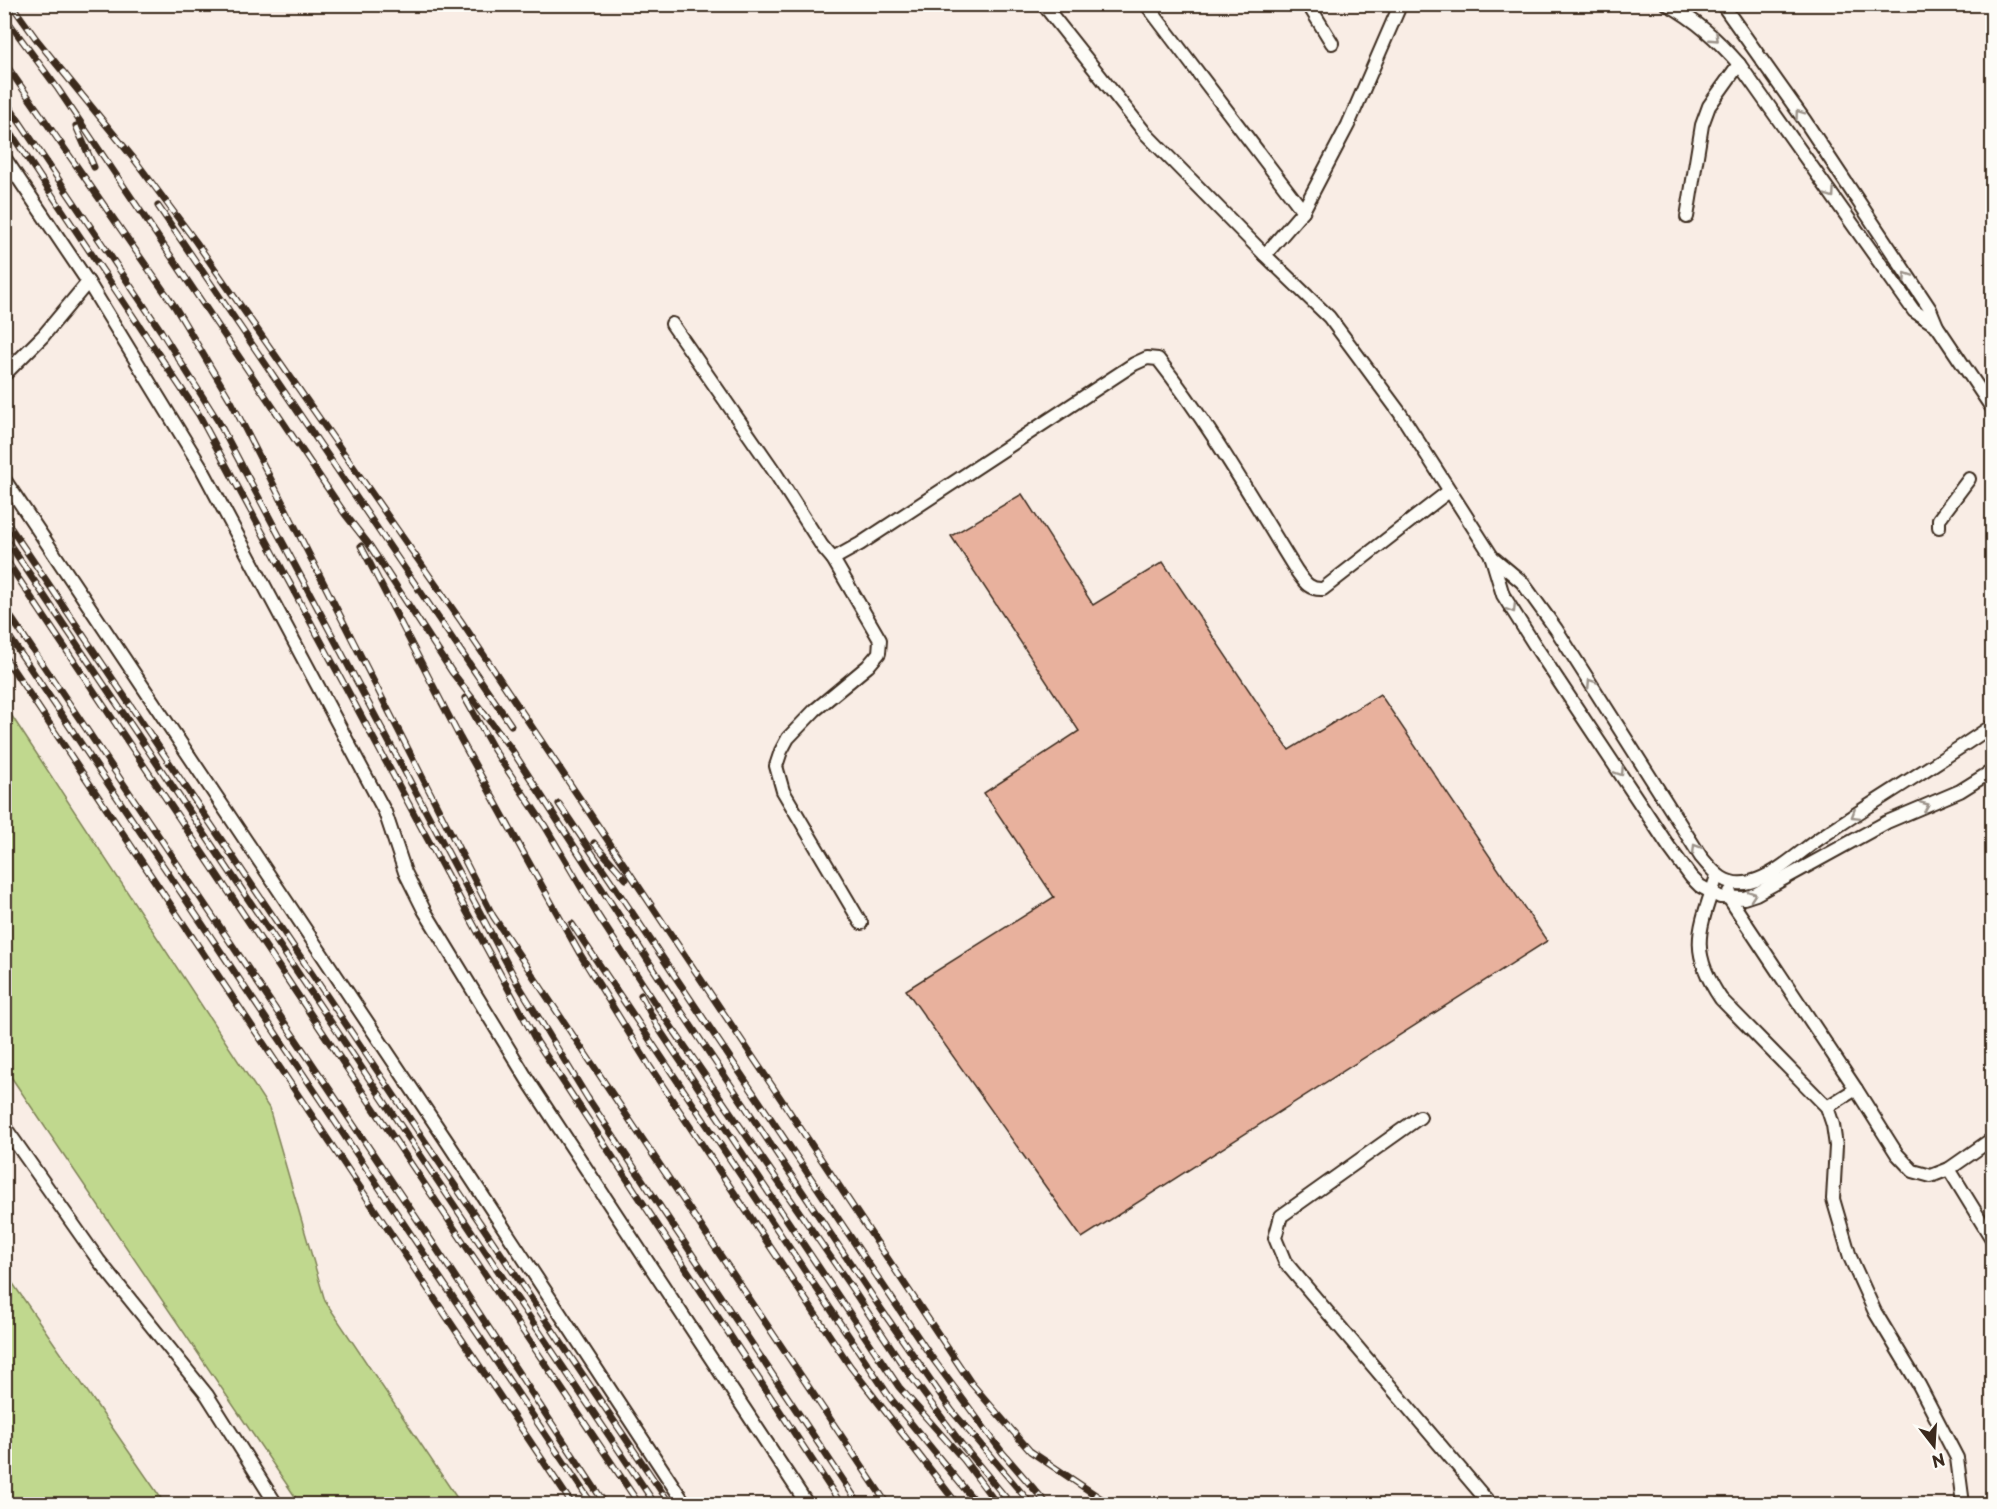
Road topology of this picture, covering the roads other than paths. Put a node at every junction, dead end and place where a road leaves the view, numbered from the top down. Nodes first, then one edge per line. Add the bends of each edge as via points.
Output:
1 (1043, 4) edge
2 (1146, 4) edge
3 (1308, 4) edge
4 (1667, 4) edge
5 (1722, 4) edge
6 (1398, 10) dead end
7 (1332, 43) dead end
8 (1739, 64) junction
9 (4, 157) edge
10 (1303, 211) junction
11 (1687, 217) dead end
12 (1264, 255) junction
13 (88, 282) junction
14 (672, 324) dead end
15 (1937, 326) junction
16 (4, 375) edge
17 (1992, 408) edge
18 (4, 478) edge
19 (1969, 479) dead end
20 (1449, 491) junction
21 (1939, 527) dead end
22 (1491, 555) junction
23 (833, 558) junction
24 (1992, 726) edge
25 (1992, 771) edge
26 (1717, 876) junction
27 (1733, 882) junction
28 (1711, 893) junction
29 (1729, 898) junction
30 (861, 923) dead end
31 (1856, 1089) junction
32 (1827, 1107) junction
33 (1420, 1117) dead end
34 (4, 1126) edge
35 (1992, 1139) edge
36 (1949, 1169) junction
37 (1992, 1239) edge
38 (276, 1504) edge
39 (685, 1504) edge
40 (807, 1504) edge
41 (1490, 1504) edge
42 (1963, 1504) edge

1 - 12 lane via 1146,134
2 - 10 lane
3 - 7 lane
4 -> 8 lane via 1715,37
15 -> 5 lane via 1930,309
6 - 10 lane via 1348,125
8 - 11 lane via 1709,106 1702,125
8 -> 15 lane via 1914,311
9 - 13 lane
10 - 12 lane
12 - 20 lane via 1329,318 1400,413
13 - 16 lane
13 - 40 lane via 201,466 385,812 405,872 424,910 527,1079
14 - 23 lane
15 - 17 lane
18 - 39 lane
19 - 21 lane via 1939,519
20 - 22 lane
20 - 23 lane via 1323,589 1315,590 1307,586 1296,570 1171,376 1158,359 1147,358
26 -> 22 lane via 1701,857 1556,629 1522,582
22 -> 28 lane via 1503,595 1534,644 1669,848 1691,877
23 - 30 lane via 880,640 879,653 788,738 776,766 783,791
24 -> 27 lane via 1778,868 1750,882
29 -> 25 lane via 1744,898 1768,888 1887,822 1960,791
26 - 27 lane
26 - 28 lane
27 - 29 lane
28 - 29 lane
28 - 32 lane via 1699,950 1711,985
29 - 31 lane
31 - 32 lane
31 - 36 lane via 1897,1154 1913,1171 1931,1176
32 - 42 lane via 1836,1146 1833,1199 1850,1257 1875,1312 1957,1458
33 - 41 lane via 1281,1216 1275,1238 1285,1262
34 - 38 lane via 99,1261 207,1395
35 - 36 lane
36 - 37 lane

